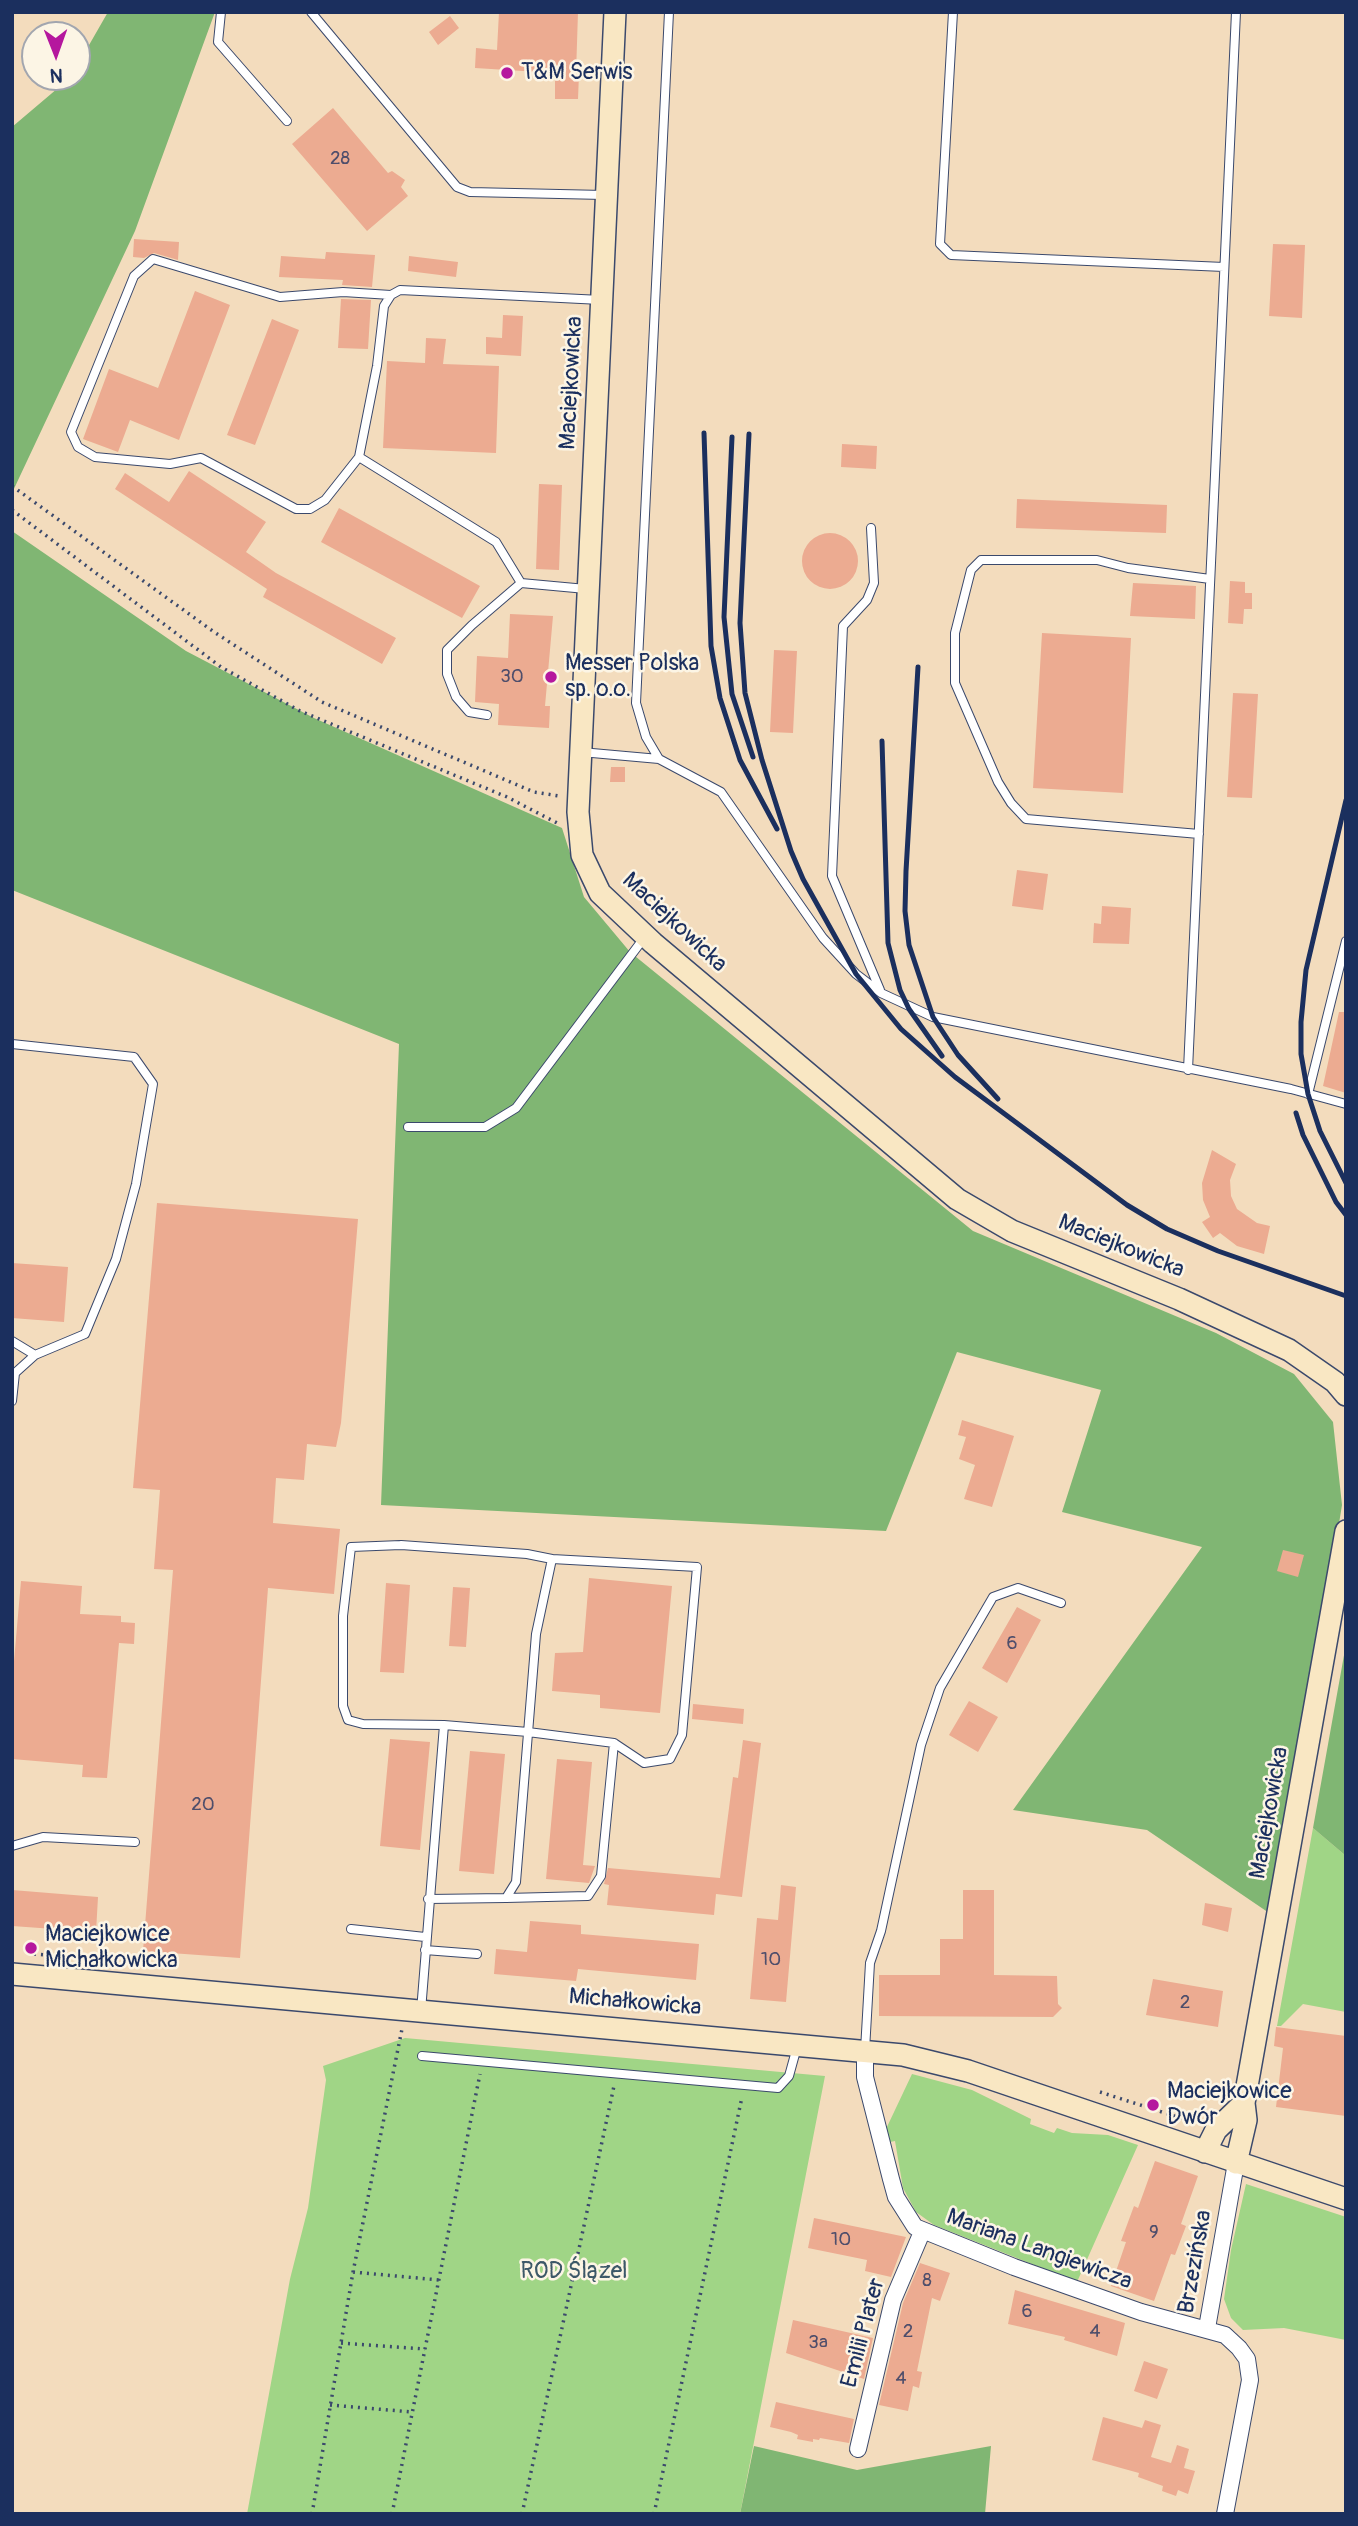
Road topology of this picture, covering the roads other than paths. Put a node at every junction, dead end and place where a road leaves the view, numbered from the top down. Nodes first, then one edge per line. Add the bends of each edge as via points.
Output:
1 (221, 12) edge
2 (311, 12) edge
3 (615, 12) edge
4 (669, 12) edge
5 (953, 12) edge
6 (1236, 12) edge
7 (287, 121) dead end
8 (607, 195) junction
9 (1224, 267) junction
10 (391, 295) junction
11 (602, 300) junction
12 (359, 457) junction
13 (871, 528) dead end
14 (1210, 579) junction
15 (521, 583) junction
16 (589, 589) junction
17 (487, 715) dead end
18 (581, 752) junction
19 (659, 759) junction
20 (1199, 834) junction
21 (645, 937) junction
22 (1346, 941) edge
23 (881, 993) junction
24 (12, 1044) edge
25 (1188, 1070) junction
26 (1308, 1094) junction
27 (1346, 1104) edge
28 (408, 1127) dead end
29 (12, 1340) edge
30 (35, 1355) junction
31 (1346, 1395) edge
32 (12, 1401) edge
33 (1346, 1531) edge
34 (552, 1559) junction
35 (1061, 1603) dead end
36 (444, 1725) junction
37 (528, 1732) junction
38 (614, 1744) junction
39 (135, 1842) dead end
40 (12, 1846) edge
41 (506, 1898) junction
42 (428, 1899) junction
43 (351, 1930) dead end
44 (425, 1937) junction
45 (425, 1950) junction
46 (477, 1954) dead end
47 (12, 1974) edge
48 (413, 2010) junction
49 (798, 2044) junction
50 (865, 2050) junction
51 (422, 2056) dead end
52 (1244, 2104) junction
53 (1205, 2152) junction
54 (1236, 2163) junction
55 (1346, 2199) edge
56 (922, 2232) junction
57 (1206, 2328) junction
58 (858, 2449) dead end
59 (1225, 2514) edge

1 - 7 lane via 218,42
2 - 8 lane via 457,187 470,192
3 - 8 street, Maciejkowicka
4 - 19 lane via 636,704 646,737
5 - 9 lane via 940,244 951,255
6 - 9 lane
8 - 11 street, Maciejkowicka
9 - 14 lane
10 - 11 lane via 400,290
10 - 12 lane via 384,306
10 - 12 lane via 343,292 281,297 153,259 134,276 71,432 78,447 96,457 170,464 201,458 296,509 310,509 325,500
11 - 16 street, Maciejkowicka
12 - 15 lane via 496,542
13 - 23 lane via 874,583 867,600 844,626 832,876
14 - 20 lane
14 - 20 lane via 1097,560 981,560 971,570 955,633 955,682 998,782 1026,819
15 - 16 lane
15 - 17 lane via 447,650 447,674 456,697 469,712
16 - 18 street, Maciejkowicka
18 - 19 lane
18 - 21 street, Maciejkowicka via 582,855 600,893
19 - 23 lane via 721,792 823,938
20 - 25 lane
21 - 28 lane via 516,1108 485,1127
21 - 31 street, Maciejkowicka via 957,1199 1012,1231 1289,1350 1335,1381
22 - 26 lane
23 - 25 lane via 933,1017
24 - 30 lane via 134,1057 153,1084 136,1184 116,1259 85,1334
25 - 26 lane
26 - 27 lane
29 - 30 lane
30 - 32 lane via 15,1373
33 - 52 street, Maciejkowicka
34 - 36 lane via 527,1553 401,1545 351,1548 343,1616 343,1706 348,1720
34 - 37 lane via 536,1634
34 - 38 lane via 696,1567 682,1735 670,1759 644,1763
35 - 50 lane via 1018,1588 993,1597 940,1688 921,1745 881,1931 870,1962
36 - 37 lane
36 - 42 lane
37 - 38 lane
37 - 41 lane via 516,1882
38 - 41 lane via 601,1877 588,1896
39 - 40 lane via 43,1837
41 - 42 lane
42 - 44 lane
43 - 44 lane
44 - 45 lane
45 - 46 lane
45 - 48 lane
47 - 48 street, Michałkowicka
48 - 49 street, Michałkowicka
49 - 50 street, Michałkowicka
49 - 51 lane via 789,2076 778,2088
50 - 53 street, Michałkowicka via 968,2071
50 - 56 street, Mariana Langiewicza via 865,2077 896,2197
52 - 53 street via 1216,2130
52 - 54 street, Maciejkowicka
53 - 54 street, Michałkowicka
54 - 55 street, Michałkowicka
54 - 57 street, Brzezińska
56 - 57 street, Mariana Langiewicza via 1141,2312
56 - 58 street, Emilii Plater via 893,2300
57 - 59 street, Brzezińska via 1225,2335 1239,2348 1247,2359 1250,2380

